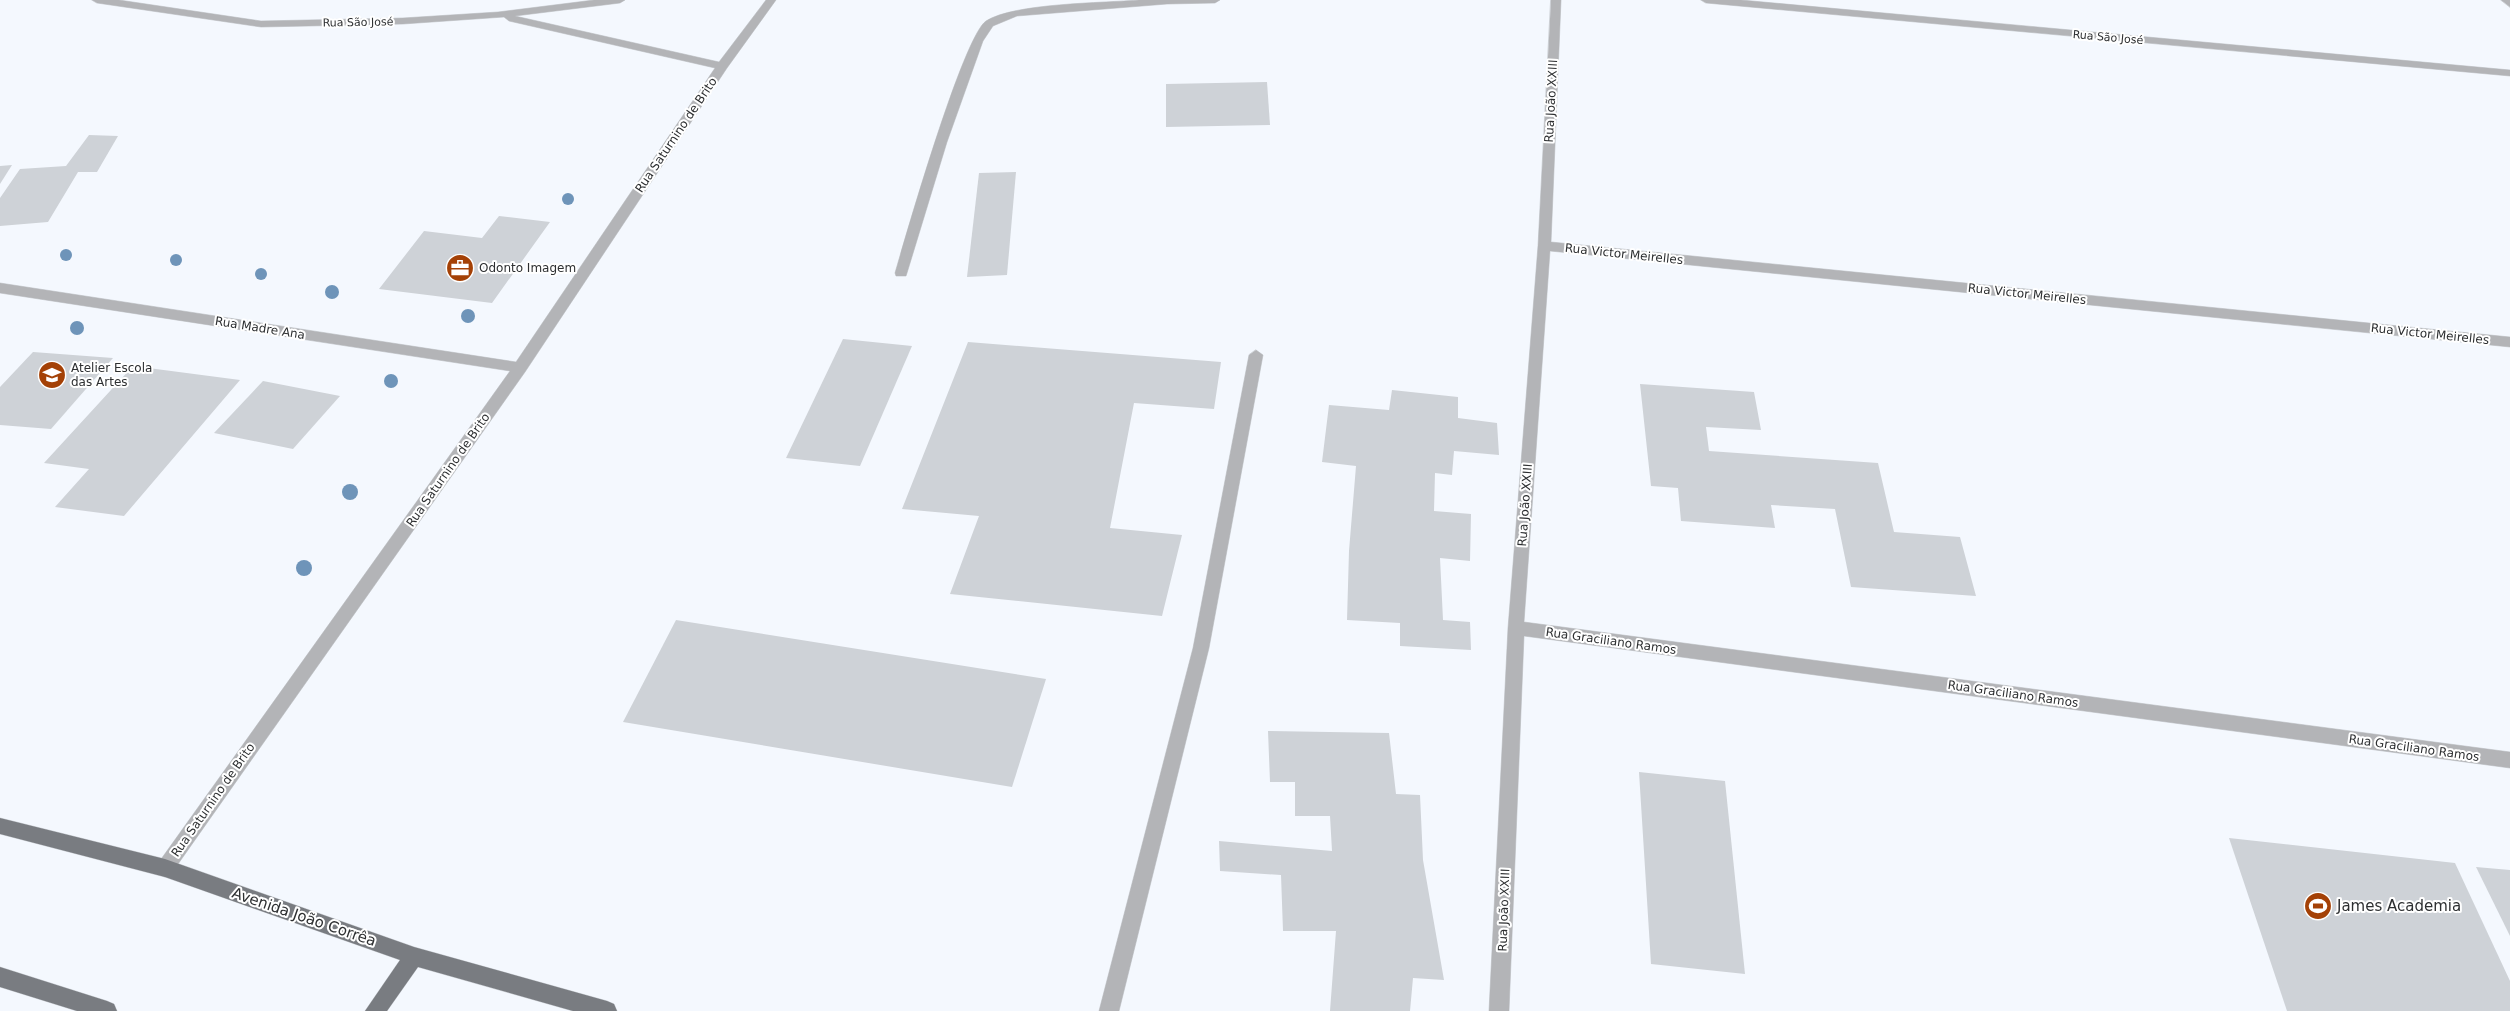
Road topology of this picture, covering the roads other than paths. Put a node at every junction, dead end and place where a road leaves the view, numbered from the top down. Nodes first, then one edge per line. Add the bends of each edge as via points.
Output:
1 (97, 0) edge
2 (620, 0) edge
3 (771, 0) edge
4 (1215, 0) edge
5 (1556, 0) edge
6 (1706, 0) edge
7 (2506, 0) edge
8 (2510, 4) edge
9 (498, 16) junction
10 (722, 66) junction
11 (2510, 73) edge
12 (1544, 246) junction
13 (901, 273) dead end
14 (0, 288) edge
15 (2510, 342) edge
16 (1256, 355) dead end
17 (520, 368) junction
18 (1516, 628) junction
19 (2510, 760) edge
20 (0, 826) edge
21 (165, 868) junction
22 (414, 956) junction
23 (0, 977) edge
24 (107, 1011) edge
25 (375, 1011) edge
26 (607, 1011) edge
27 (1109, 1011) edge
28 (1500, 1011) edge

1 - 9 street, Rua São José via 261,24
2 - 9 street, Rua São José
3 - 10 street, Rua Saturnino de Brito
4 - 13 street via 1015,13 990,24 978,41 941,142
5 - 12 street, Rua João XXIII
6 - 11 street, Rua São José
7 - 8 street
9 - 10 street, Rua Saturnino de Brito
10 - 17 street, Rua Saturnino de Brito
12 - 15 street, Rua Victor Meirelles
12 - 18 street, Rua João XXIII
14 - 17 street, Rua Madre Ana
16 - 27 street via 1201,648
17 - 21 street, Rua Saturnino de Brito
18 - 19 street, Rua Graciliano Ramos
18 - 28 street, Rua João XXIII
20 - 21 main road, Avenida João Corrêa
21 - 22 main road, Avenida João Corrêa
22 - 25 main road
22 - 26 main road, Avenida João Corrêa
23 - 24 main road

